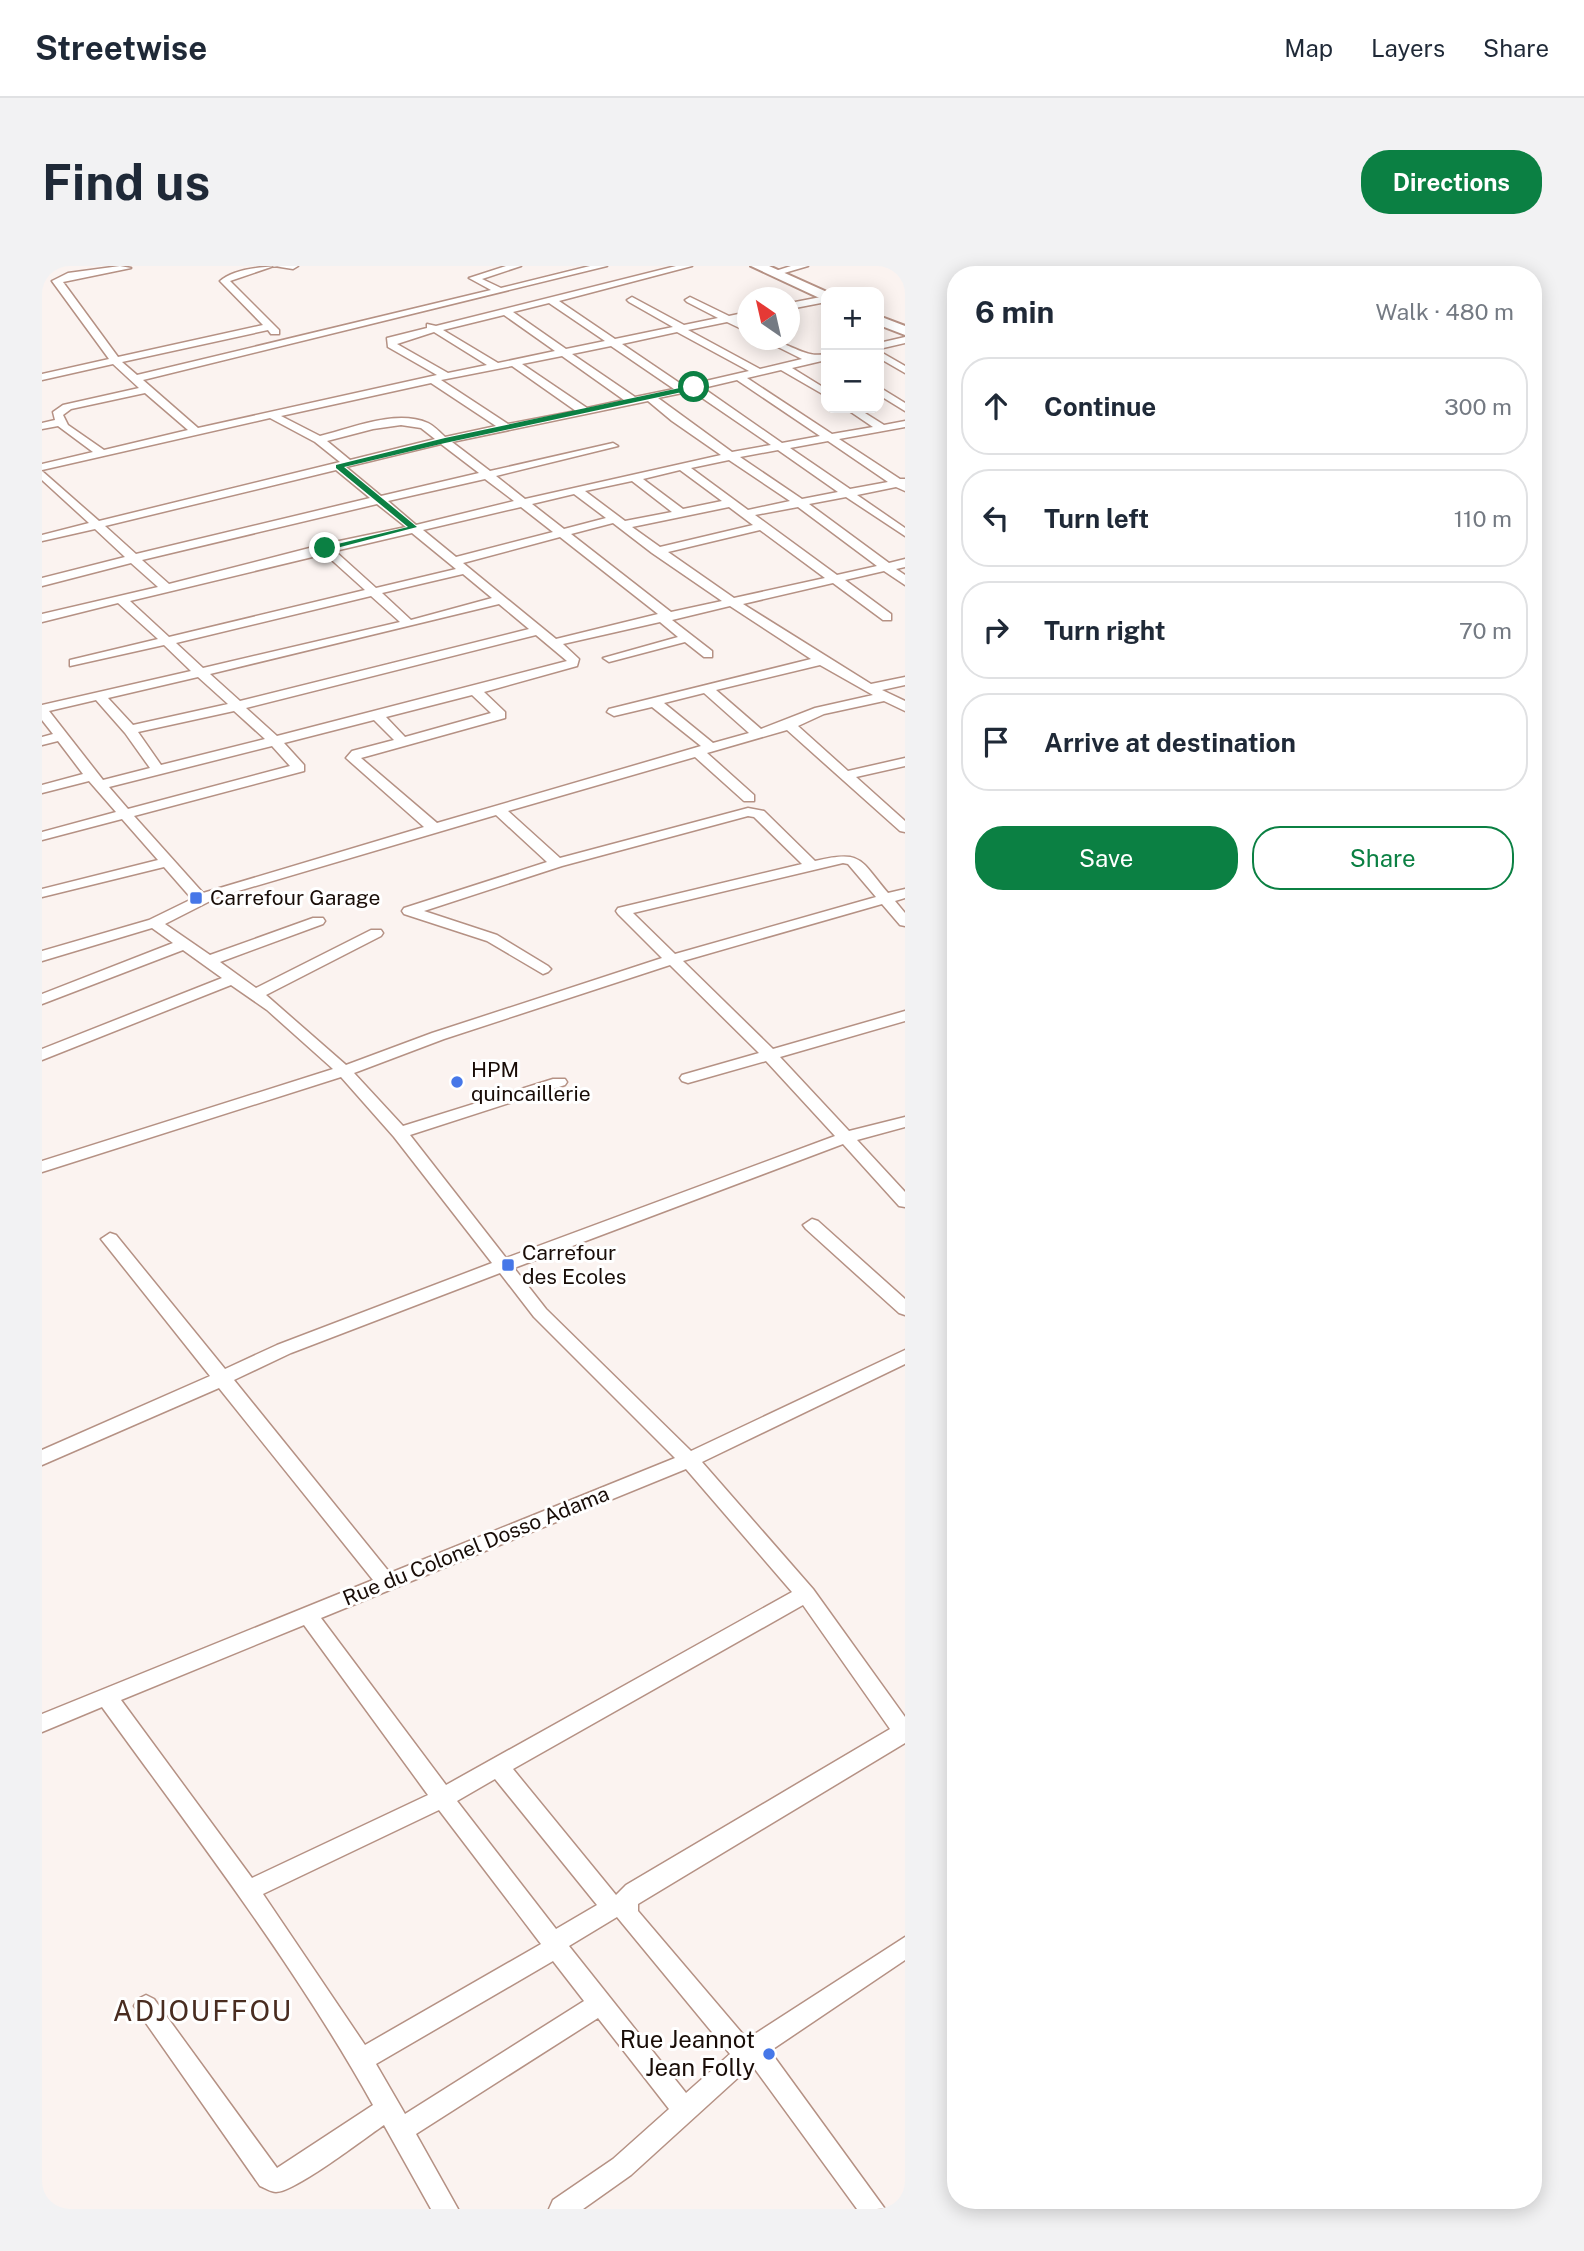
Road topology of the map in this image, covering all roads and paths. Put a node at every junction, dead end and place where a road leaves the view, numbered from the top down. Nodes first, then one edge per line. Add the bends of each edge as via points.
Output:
1 (269, 266) edge
2 (278, 266) edge
3 (293, 266) edge
4 (516, 266) edge
5 (602, 266) edge
6 (687, 266) edge
7 (758, 266) edge
8 (803, 266) edge
9 (126, 268) edge
10 (774, 274) junction
11 (500, 291) junction
12 (821, 296) edge
13 (821, 299) edge
14 (551, 300) junction
15 (632, 300) dead end
16 (690, 300) dead end
17 (800, 304) edge
18 (506, 312) junction
19 (409, 314) junction
20 (737, 317) edge
21 (728, 319) junction
22 (884, 322) edge
23 (737, 324) edge
24 (268, 327) junction
25 (435, 329) junction
26 (682, 330) junction
27 (905, 331) edge
28 (905, 340) edge
29 (289, 343) junction
30 (614, 343) junction
31 (884, 345) edge
32 (790, 350) edge
33 (562, 353) junction
34 (884, 357) edge
35 (821, 358) edge
36 (810, 360) junction
37 (116, 362) junction
38 (514, 363) junction
39 (496, 366) junction
40 (783, 367) junction
41 (905, 370) edge
42 (758, 372) junction
43 (446, 376) junction
44 (42, 377) edge
45 (739, 377) junction
46 (135, 379) junction
47 (432, 379) junction
48 (147, 389) junction
49 (688, 389) junction
50 (821, 390) edge
51 (884, 393) edge
52 (650, 397) junction
53 (633, 401) junction
54 (905, 408) edge
55 (584, 412) junction
56 (858, 413) edge
57 (270, 414) junction
58 (60, 422) junction
59 (905, 424) edge
60 (42, 426) edge
61 (506, 428) junction
62 (882, 428) junction
63 (195, 431) junction
64 (831, 437) junction
65 (319, 440) junction
66 (445, 440) junction
67 (613, 446) dead end
68 (780, 447) junction
69 (102, 453) junction
70 (730, 456) junction
71 (344, 465) junction
72 (42, 467) edge
73 (682, 467) junction
74 (42, 474) edge
75 (489, 474) junction
76 (634, 477) junction
77 (902, 485) edge
78 (576, 489) junction
79 (847, 494) junction
80 (380, 499) junction
81 (520, 503) junction
82 (731, 503) junction
83 (800, 503) junction
84 (681, 513) junction
85 (745, 514) junction
86 (619, 522) junction
87 (97, 525) junction
88 (762, 526) junction
89 (414, 527) junction
90 (561, 532) junction
91 (905, 533) edge
92 (42, 538) edge
93 (325, 548) junction
94 (656, 551) junction
95 (136, 558) junction
96 (455, 561) junction
97 (905, 563) edge
98 (887, 568) junction
99 (466, 570) junction
100 (835, 578) junction
101 (905, 581) edge
102 (42, 582) edge
103 (166, 588) junction
104 (373, 592) junction
105 (122, 600) junction
106 (500, 600) junction
107 (732, 602) junction
108 (664, 616) junction
109 (887, 617) dead end
110 (42, 618) edge
111 (410, 624) junction
112 (537, 631) junction
113 (688, 638) junction
114 (167, 642) junction
115 (553, 643) junction
116 (708, 654) dead end
117 (609, 658) dead end
118 (823, 660) junction
119 (74, 663) dead end
120 (198, 671) junction
121 (905, 681) edge
122 (872, 688) junction
123 (707, 689) junction
124 (475, 690) junction
125 (98, 695) junction
126 (887, 696) junction
127 (654, 702) junction
128 (237, 706) junction
129 (905, 707) edge
130 (42, 710) edge
131 (614, 712) dead end
132 (376, 715) junction
133 (789, 724) junction
134 (130, 730) junction
135 (757, 733) junction
136 (62, 736) junction
137 (274, 740) junction
138 (42, 741) edge
139 (404, 743) junction
140 (703, 749) junction
141 (905, 762) edge
142 (157, 769) junction
143 (847, 775) junction
144 (96, 780) junction
145 (42, 789) edge
146 (749, 798) dead end
147 (497, 809) junction
148 (125, 813) junction
149 (899, 815) edge
150 (905, 828) edge
151 (435, 829) junction
152 (42, 836) edge
153 (168, 862) junction
154 (557, 863) junction
155 (813, 866) junction
156 (42, 893) edge
157 (905, 893) edge
158 (886, 898) junction
159 (200, 899) junction
160 (318, 921) dead end
161 (905, 922) edge
162 (154, 923) junction
163 (376, 933) dead end
164 (185, 944) junction
165 (42, 956) edge
166 (670, 960) junction
167 (209, 961) junction
168 (542, 969) dead end
169 (232, 979) junction
170 (254, 995) junction
171 (42, 999) edge
172 (905, 1016) edge
173 (769, 1054) junction
174 (42, 1055) edge
175 (344, 1071) junction
176 (688, 1079) dead end
177 (559, 1082) dead end
178 (905, 1122) edge
179 (400, 1133) junction
180 (844, 1138) junction
181 (42, 1167) edge
182 (905, 1202) edge
183 (812, 1225) dead end
184 (110, 1239) dead end
185 (504, 1265) junction
186 (905, 1309) edge
187 (905, 1356) edge
188 (224, 1378) junction
189 (42, 1458) edge
190 (690, 1460) junction
191 (387, 1583) junction
192 (806, 1594) junction
193 (307, 1614) junction
194 (106, 1696) junction
195 (42, 1723) edge
196 (904, 1732) edge
197 (498, 1767) junction
198 (441, 1799) junction
199 (248, 1890) junction
200 (619, 1904) junction
201 (554, 1946) junction
202 (905, 1947) edge
203 (600, 2004) junction
204 (146, 2006) dead end
205 (750, 2051) junction
206 (361, 2060) junction
207 (684, 2109) junction
208 (394, 2120) junction
209 (445, 2209) edge
210 (562, 2209) edge
211 (872, 2209) edge

1 - 24 street via 225,281
2 - 3 street
4 - 11 street via 474,278
5 - 11 street
6 - 14 street
7 - 10 street
8 - 10 street
9 - 37 street via 58,281
10 - 12 street
11 - 19 street
13 - 17 street
14 - 18 street
14 - 30 street
15 - 26 street
16 - 21 street
18 - 25 street
18 - 33 street
19 - 25 street
19 - 29 street
20 - 21 street
21 - 23 street
21 - 26 street
22 - 27 street
24 - 29 street
24 - 37 street
25 - 39 street
25 - 43 street via 390,343
26 - 30 street
26 - 42 street
28 - 31 street
29 - 46 street
30 - 33 street
30 - 49 street
32 - 36 street
33 - 38 street
33 - 53 street
34 - 41 street
35 - 36 street
36 - 40 street
37 - 44 street
37 - 46 street
38 - 39 street
38 - 55 street
39 - 43 street
40 - 42 street
40 - 50 street
42 - 45 street
43 - 47 street
45 - 49 street
45 - 64 street
46 - 48 street
47 - 57 street
47 - 61 street
48 - 58 street via 66,407 57,414
48 - 63 street
49 - 52 street
49 - 68 street
51 - 54 street
52 - 53 street
52 - 70 street
53 - 55 street
55 - 61 street
56 - 62 street
57 - 63 street
57 - 65 street
58 - 60 street
58 - 69 street
59 - 62 street
61 - 66 street
62 - 64 street
63 - 69 street
64 - 68 street
64 - 77 street
65 - 66 street via 406,422 425,426
65 - 71 street
66 - 71 street
66 - 75 street
67 - 75 street
68 - 70 street
68 - 79 street
69 - 72 street
70 - 73 street
70 - 83 street
71 - 80 street
71 - 87 street
73 - 76 street
73 - 82 street
74 - 87 street
75 - 80 street
75 - 81 street
76 - 78 street
76 - 84 street
77 - 79 street
78 - 81 street
78 - 86 street
79 - 83 street
79 - 91 street
80 - 89 street
80 - 95 street
81 - 89 street
81 - 90 street
82 - 84 street
82 - 85 street
83 - 85 street
83 - 98 street
84 - 86 street
85 - 88 street
86 - 90 street
86 - 94 street
87 - 92 street
87 - 95 street
88 - 94 street
88 - 100 street
89 - 93 street
89 - 96 street
90 - 96 street
90 - 108 street
93 - 103 street
93 - 104 street
94 - 107 street
95 - 102 street
95 - 103 street
96 - 99 street
97 - 98 street
98 - 100 street
98 - 101 street
99 - 104 street
99 - 106 street
100 - 107 street
100 - 109 street
103 - 105 street
104 - 111 street
104 - 114 street
105 - 110 street
105 - 114 street
106 - 111 street
106 - 112 street
107 - 108 street
107 - 118 street
108 - 113 street
108 - 115 street
111 - 120 street
112 - 115 street
112 - 128 street
113 - 116 street
113 - 117 street
114 - 119 street
114 - 120 street
115 - 124 street via 573,663
118 - 122 street
118 - 123 street
120 - 125 street
120 - 128 street
121 - 122 street
122 - 126 street
123 - 127 street
123 - 135 street
124 - 132 street
124 - 139 street via 500,715
125 - 130 street
125 - 134 street
126 - 129 street
126 - 133 street via 840,705
127 - 131 street
127 - 140 street
128 - 134 street
128 - 137 street
130 - 136 street
132 - 137 street
132 - 139 street
133 - 135 street
133 - 143 street
134 - 142 street
135 - 140 street
136 - 138 street
136 - 144 street
137 - 142 street
137 - 148 street via 298,769
139 - 151 street via 353,758
140 - 146 street
140 - 147 street
141 - 143 street
142 - 144 street
143 - 149 street
144 - 145 street
144 - 148 street
147 - 151 street
147 - 154 street
148 - 152 street
148 - 153 street
149 - 150 street
151 - 159 street
153 - 156 street
153 - 159 street
154 - 155 street via 748,812 759,814
154 - 168 street via 408,911 492,938
155 - 158 street via 848,859
155 - 166 street via 623,911
157 - 158 street
158 - 161 street
158 - 166 street
159 - 162 street
160 - 167 street
162 - 164 street
162 - 165 street
163 - 170 street
164 - 167 street
164 - 171 street
166 - 173 street
166 - 175 street
167 - 169 street
169 - 170 street
169 - 174 street
170 - 175 street
172 - 173 street
173 - 176 street
173 - 180 street
175 - 179 street
175 - 181 street
177 - 179 street
178 - 180 street
179 - 185 street
180 - 182 street
180 - 185 street
183 - 186 street
184 - 188 street
185 - 188 street via 284,1349
185 - 190 street via 540,1314
187 - 190 street, Rue du Colonel Dosso Adama
188 - 189 street
188 - 191 street
190 - 191 street, Rue du Colonel Dosso Adama
190 - 192 street
191 - 193 street, Rue du Colonel Dosso Adama
192 - 196 street
192 - 197 street
193 - 194 street, Rue du Colonel Dosso Adama
193 - 198 street
194 - 195 street, Rue du Colonel Dosso Adama
194 - 199 street
196 - 200 street
197 - 198 street
197 - 200 street
198 - 199 street
198 - 201 street
199 - 206 street
200 - 201 street
200 - 205 street
201 - 203 street
201 - 206 street
202 - 205 street
203 - 207 street
203 - 208 street
204 - 208 street via 269,2178 287,2176
205 - 207 street
205 - 211 street
206 - 208 street
207 - 210 street via 622,2166
208 - 209 street

